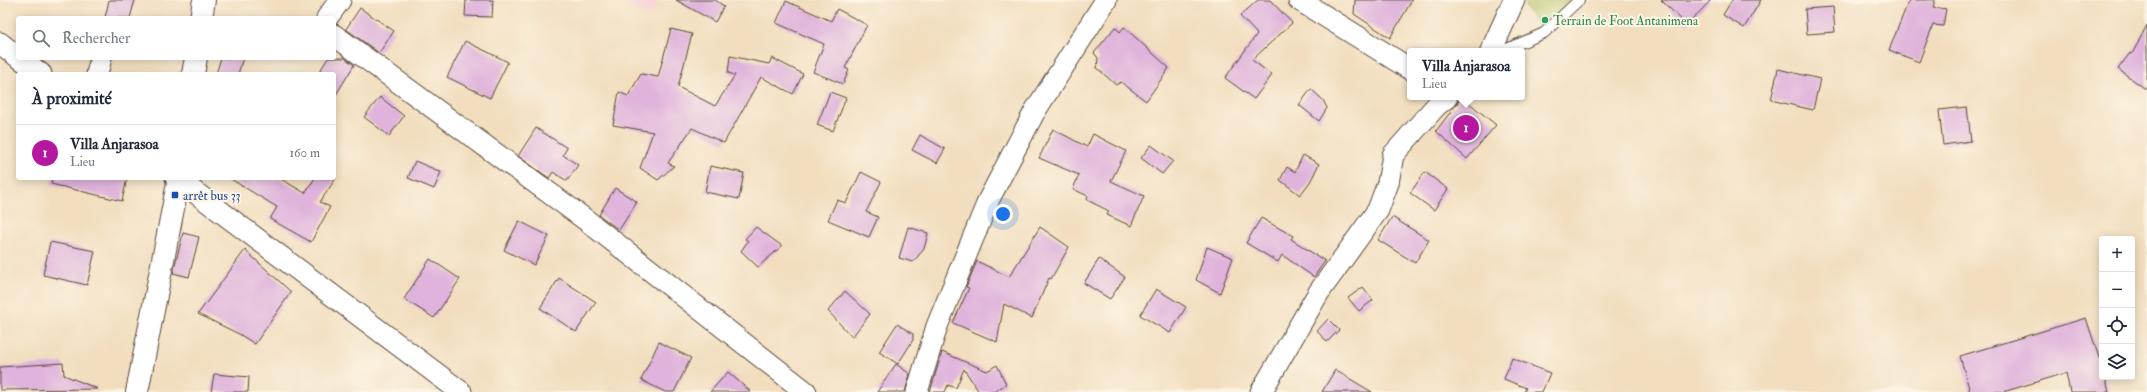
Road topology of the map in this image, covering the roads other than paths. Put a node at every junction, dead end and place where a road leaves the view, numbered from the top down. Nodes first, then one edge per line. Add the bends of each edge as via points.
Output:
1 (204, 0) edge
2 (340, 0) edge
3 (1106, 0) edge
4 (1298, 0) edge
5 (1514, 0) edge
6 (1579, 0) edge
7 (201, 16) edge
8 (328, 16) edge
9 (336, 36) edge
10 (0, 43) edge
11 (1492, 48) edge
12 (1509, 48) edge
13 (16, 55) edge
14 (23, 60) edge
15 (100, 60) edge
16 (196, 60) edge
17 (1407, 67) edge
18 (38, 72) edge
19 (97, 72) edge
20 (193, 72) edge
21 (1443, 100) edge
22 (178, 180) edge
23 (179, 180) edge
24 (137, 392) edge
25 (461, 392) edge
26 (806, 392) edge
27 (917, 392) edge
28 (1261, 392) edge

1 - 7 street
2 - 8 street
3 - 27 street via 1035,111 989,199 937,326
4 - 17 street
5 - 11 street
6 - 12 lane via 1544,33
9 - 26 street via 586,220
10 - 13 street
14 - 18 street
15 - 19 street
16 - 20 street
21 - 28 street via 1393,155 1388,183 1378,210 1319,292
22 - 24 street
23 - 25 street

